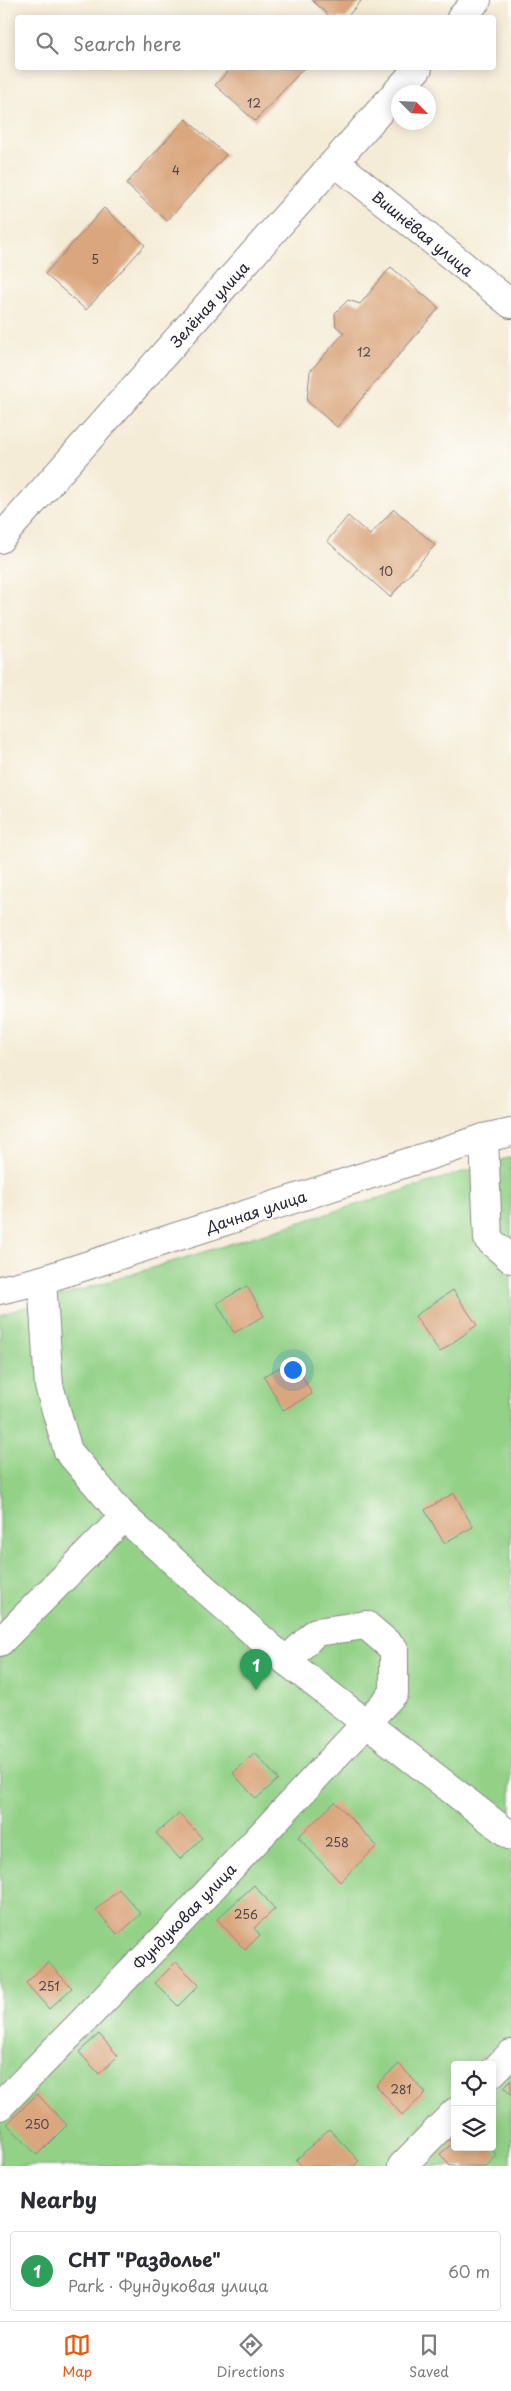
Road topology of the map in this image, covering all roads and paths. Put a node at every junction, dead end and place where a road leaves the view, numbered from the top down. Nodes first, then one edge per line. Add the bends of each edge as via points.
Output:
1 (477, 0) edge
2 (464, 15) edge
3 (416, 70) edge
4 (335, 162) junction
5 (511, 304) edge
6 (0, 539) edge
7 (511, 1132) edge
8 (484, 1138) junction
9 (511, 1259) edge
10 (42, 1280) junction
11 (0, 1290) edge
12 (124, 1517) junction
13 (0, 1642) edge
14 (286, 1661) junction
15 (366, 1722) junction
16 (511, 1836) edge
17 (511, 2054) edge
18 (496, 2069) edge
19 (0, 2106) edge
20 (451, 2116) edge
21 (402, 2166) edge

1 - 2 street
3 - 4 street, Зелёная улица
4 - 5 street, Вишнёвая улица
4 - 6 street, Зелёная улица
7 - 8 street, Дачная улица
8 - 9 street via 488,1239
8 - 10 street, Дачная улица
10 - 11 street, Дачная улица
10 - 12 street via 49,1386 68,1451
12 - 13 street
12 - 14 street
14 - 15 street
14 - 15 street, Фундуковая улица via 316,1632 366,1625 394,1649 394,1693
15 - 16 street
15 - 19 street, Фундуковая улица via 182,1920
17 - 18 street
20 - 21 street

